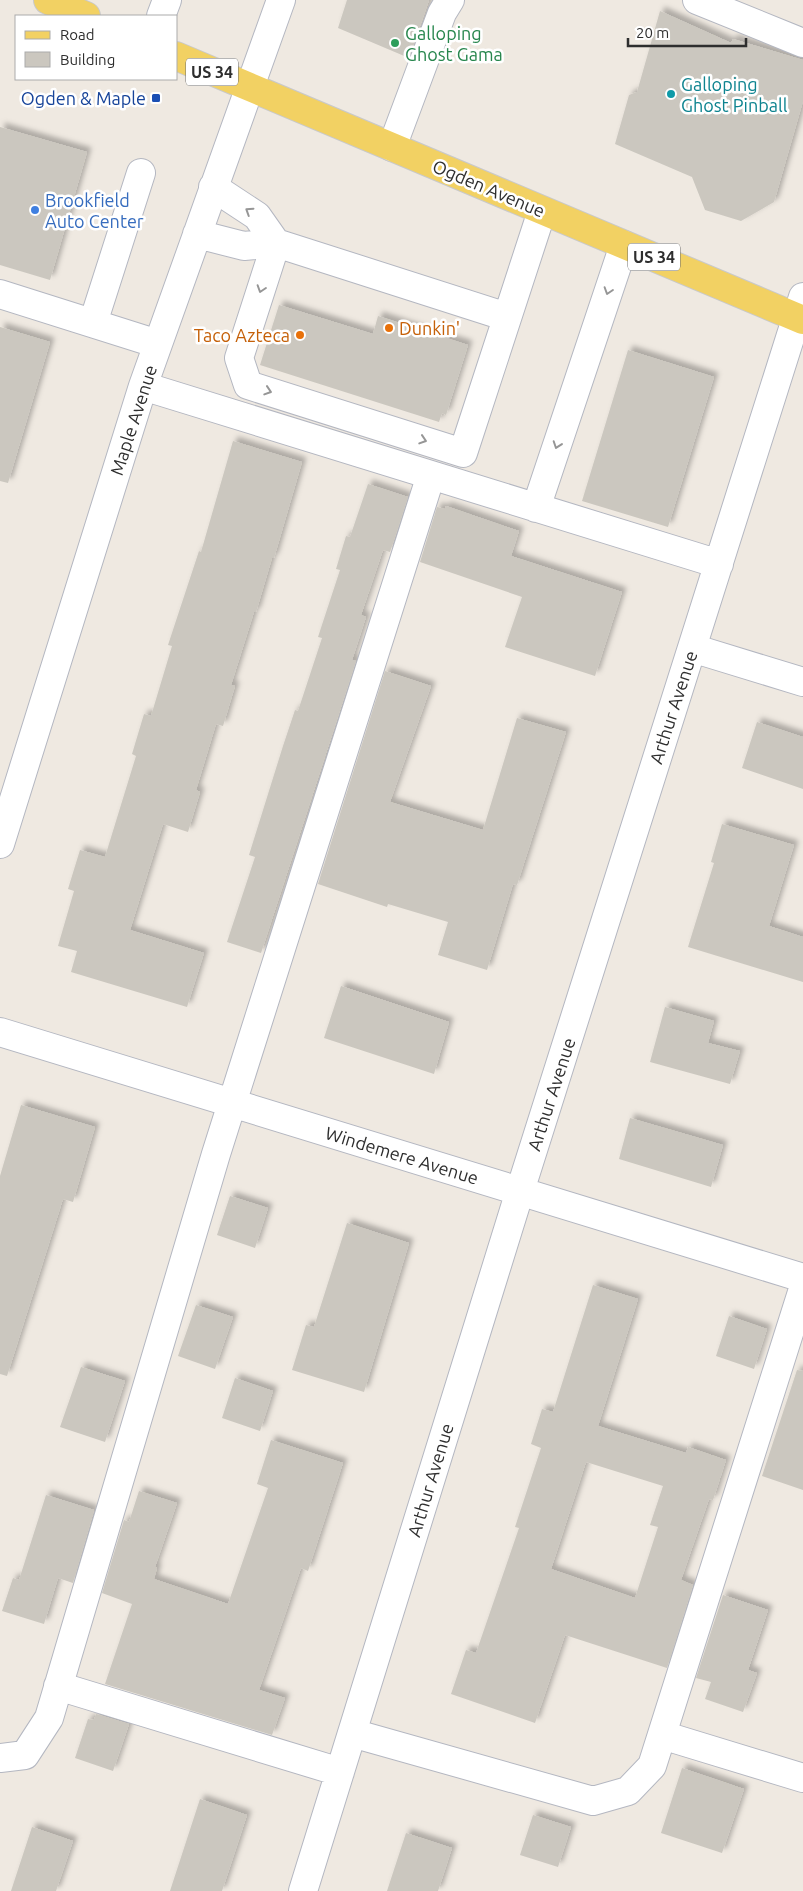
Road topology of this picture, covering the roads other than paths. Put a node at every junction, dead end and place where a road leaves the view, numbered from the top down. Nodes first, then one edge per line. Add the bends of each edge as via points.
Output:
1 (48, 0) edge
2 (167, 0) edge
3 (281, 0) edge
4 (450, 0) edge
5 (697, 0) edge
6 (84, 15) edge
7 (161, 15) edge
8 (803, 43) edge
9 (178, 57) edge
10 (248, 88) junction
11 (392, 147) junction
12 (141, 173) dead end
13 (213, 188) junction
14 (542, 211) junction
15 (197, 234) junction
16 (276, 243) junction
17 (624, 244) junction
18 (0, 294) edge
19 (801, 312) edge
20 (508, 316) junction
21 (93, 323) junction
22 (158, 344) junction
23 (143, 386) junction
24 (430, 475) junction
25 (536, 508) junction
26 (719, 564) junction
27 (692, 648) junction
28 (803, 682) edge
29 (0, 844) edge
30 (0, 1032) edge
31 (232, 1104) junction
32 (520, 1191) junction
33 (803, 1278) edge
34 (803, 1289) edge
35 (58, 1686) junction
36 (352, 1733) junction
37 (662, 1735) junction
38 (0, 1758) edge
39 (340, 1772) junction
40 (803, 1778) edge
41 (303, 1891) edge

1 - 6 main road
2 - 7 street
3 - 10 street, Maple Avenue
4 - 11 street via 442,13
5 - 8 street
9 - 10 main road, Ogden Avenue / US 34
10 - 11 main road, Ogden Avenue / US 34
10 - 13 street, Maple Avenue
11 - 14 main road, Ogden Avenue / US 34
12 - 21 street
13 - 15 street, Maple Avenue
16 -> 13 street via 257,216
14 - 17 main road, Ogden Avenue / US 34
14 - 20 street
15 - 16 street via 244,246
15 - 22 street, Maple Avenue
16 - 20 street
16 -> 20 street via 239,358 248,385 463,453
17 - 19 main road, Ogden Avenue / US 34
17 -> 25 street
18 - 21 street
19 - 26 street, Arthur Avenue
21 - 22 street
22 - 23 street, Maple Avenue
23 - 24 street
23 - 29 street, Maple Avenue
24 - 25 street
24 - 31 street
25 - 26 street
26 - 27 street, Arthur Avenue
27 - 28 street
27 - 32 street, Arthur Avenue
30 - 31 street, Windemere Avenue
31 - 32 street, Windemere Avenue
31 - 35 street
32 - 33 street, Windemere Avenue
32 - 36 street, Arthur Avenue
34 - 37 street
35 - 38 street via 49,1718 25,1755
35 - 39 street
36 - 37 street via 593,1801 628,1791 652,1766
36 - 39 street, Arthur Avenue
37 - 40 street
39 - 41 street, Arthur Avenue

